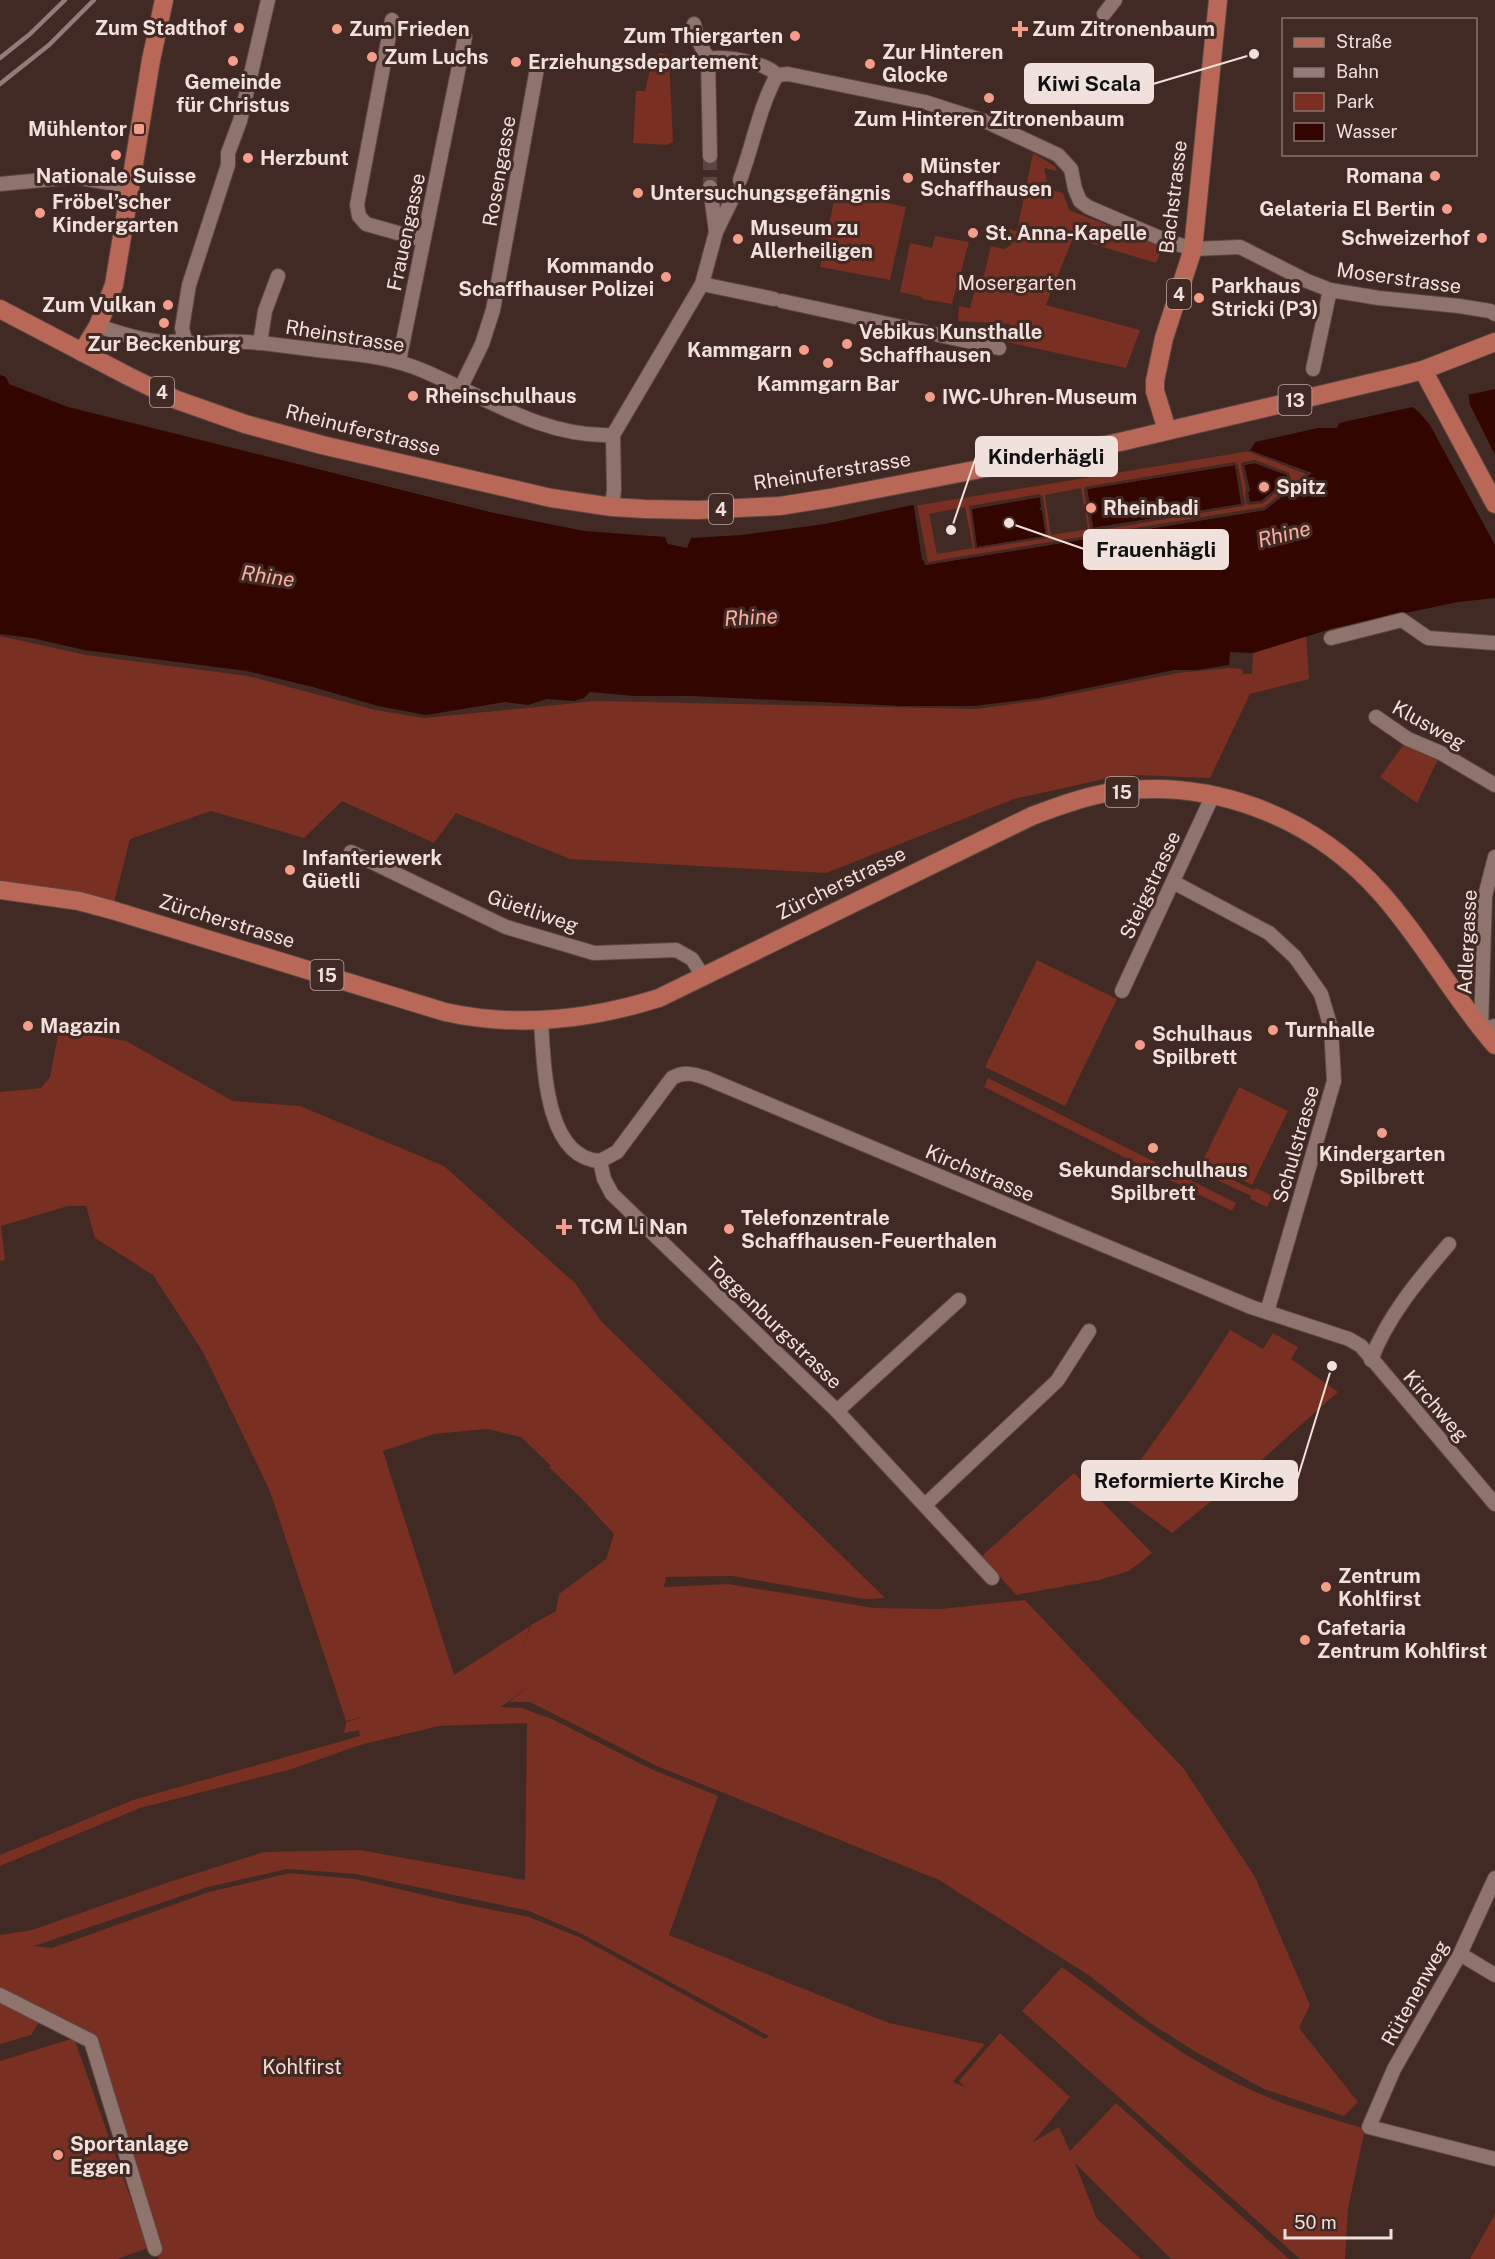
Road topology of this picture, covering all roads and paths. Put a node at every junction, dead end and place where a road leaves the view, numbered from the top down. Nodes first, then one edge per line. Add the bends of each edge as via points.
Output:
1 (164, 0) edge
2 (268, 0) edge
3 (1115, 0) edge
4 (1218, 0) edge
5 (1104, 14) dead end
6 (392, 20) dead end
7 (694, 24) dead end
8 (465, 37) dead end
9 (708, 59) junction
10 (538, 63) dead end
11 (777, 75) junction
12 (710, 156) tunnel mouth
13 (0, 184) edge
14 (129, 186) junction
15 (710, 187) tunnel mouth
16 (716, 232) junction
17 (423, 240) junction
18 (1193, 249) junction
19 (278, 276) dead end
20 (702, 284) junction
21 (1330, 290) junction
22 (0, 309) edge
23 (1495, 314) edge
24 (98, 326) junction
25 (185, 340) junction
26 (1495, 342) edge
27 (260, 343) junction
28 (999, 348) dead end
29 (82, 352) junction
30 (399, 361) junction
31 (1313, 369) dead end
32 (1423, 370) junction
33 (461, 387) junction
34 (1167, 430) junction
35 (613, 435) junction
36 (1495, 504) edge
37 (612, 507) junction
38 (1331, 638) dead end
39 (1495, 643) edge
40 (1376, 717) dead end
41 (1495, 785) edge
42 (1213, 795) junction
43 (351, 852) dead end
44 (1495, 857) edge
45 (1173, 882) junction
46 (0, 890) edge
47 (703, 976) junction
48 (1122, 991) dead end
49 (541, 1021) junction
50 (1488, 1028) edge
51 (1495, 1045) edge
52 (600, 1161) junction
53 (1449, 1244) dead end
54 (959, 1300) dead end
55 (1267, 1312) junction
56 (1089, 1331) dead end
57 (1371, 1360) junction
58 (837, 1411) junction
59 (1495, 1504) edge
60 (925, 1505) junction
61 (992, 1578) dead end
62 (1495, 1878) edge
63 (1460, 1954) junction
64 (1495, 1975) edge
65 (0, 1995) edge
66 (1493, 2155) edge
67 (155, 2249) dead end

1 - 14 main road
2 - 25 street via 228,165 189,285 182,328
3 - 5 street
4 - 18 main road, Bachstrasse / 4
6 - 17 street via 357,205 366,224
7 - 9 street
8 - 17 street, Frauengasse via 448,104
9 - 11 street via 765,66
9 - 12 street
10 - 33 street, Rosengasse via 493,310
11 - 16 street
11 - 18 street, Moserstrasse via 788,74 944,107 987,122 1058,155 1071,169 1080,201 1088,207
13 - 14 street via 74,177
14 - 24 main road via 114,285
15 - 16 street
16 - 20 street
17 - 30 street, Frauengasse
18 - 21 street, Moserstrasse via 1240,247
18 - 34 main road, Bachstrasse / 4 via 1166,331 1155,381
19 - 27 street via 265,310
20 - 28 street
20 - 35 street
21 - 23 street, Moserstrasse
21 - 31 street
22 - 29 main road, 4
24 - 25 street, Rheinstrasse via 173,343
24 - 29 main road
25 - 27 street, Rheinstrasse via 194,345
26 - 32 main road, Rheinuferstrasse
27 - 30 street, Rheinstrasse
29 - 37 main road, Rheinuferstrasse / 4 via 177,400 245,424 540,496
30 - 33 street, Rheinstrasse
32 - 34 main road, Rheinuferstrasse / 13
32 - 36 main road
33 - 35 street, Rheinstrasse via 549,428
34 - 37 main road, Rheinuferstrasse / 4 via 780,506 698,510
35 - 37 street
38 - 39 street via 1402,620 1428,638
40 - 41 street, Klusweg via 1408,739 1441,753
42 - 45 street, Steigstrasse
42 - 47 main road, Zürcherstrasse / 15 via 1139,789 1067,803 1032,816
42 - 50 main road, Zürcherstrasse / 15 via 1278,816 1314,835 1346,859 1380,891 1456,996
43 - 47 street, Güetliweg via 506,927 594,952 676,951 692,959
44 - 50 street, Adlergasse via 1485,896
45 - 48 street, Steigstrasse
45 - 55 street, Schulstrasse via 1269,933 1295,957 1321,994 1331,1028 1334,1081
46 - 49 main road, Zürcherstrasse / 15 via 79,901 117,911 445,1012 495,1020
47 - 49 main road, Zürcherstrasse / 15 via 659,998 602,1013
49 - 52 street via 552,1112 561,1132 579,1155
50 - 51 main road, Zürcherstrasse / 15
52 - 55 street, Kirchstrasse via 626,1142 672,1078 691,1073
52 - 58 street, Toggenburgstrasse via 612,1194
53 - 57 street via 1380,1336
54 - 58 street
55 - 57 street, Kirchstrasse via 1349,1339 1361,1346
56 - 60 street via 1057,1381
57 - 59 street, Kirchweg
58 - 60 street, Toggenburgstrasse
60 - 61 street, Toggenburgstrasse
62 - 63 street, Rütenenweg
63 - 64 street
63 - 66 street, Rütenenweg via 1394,2069 1369,2127
65 - 67 street via 91,2041

